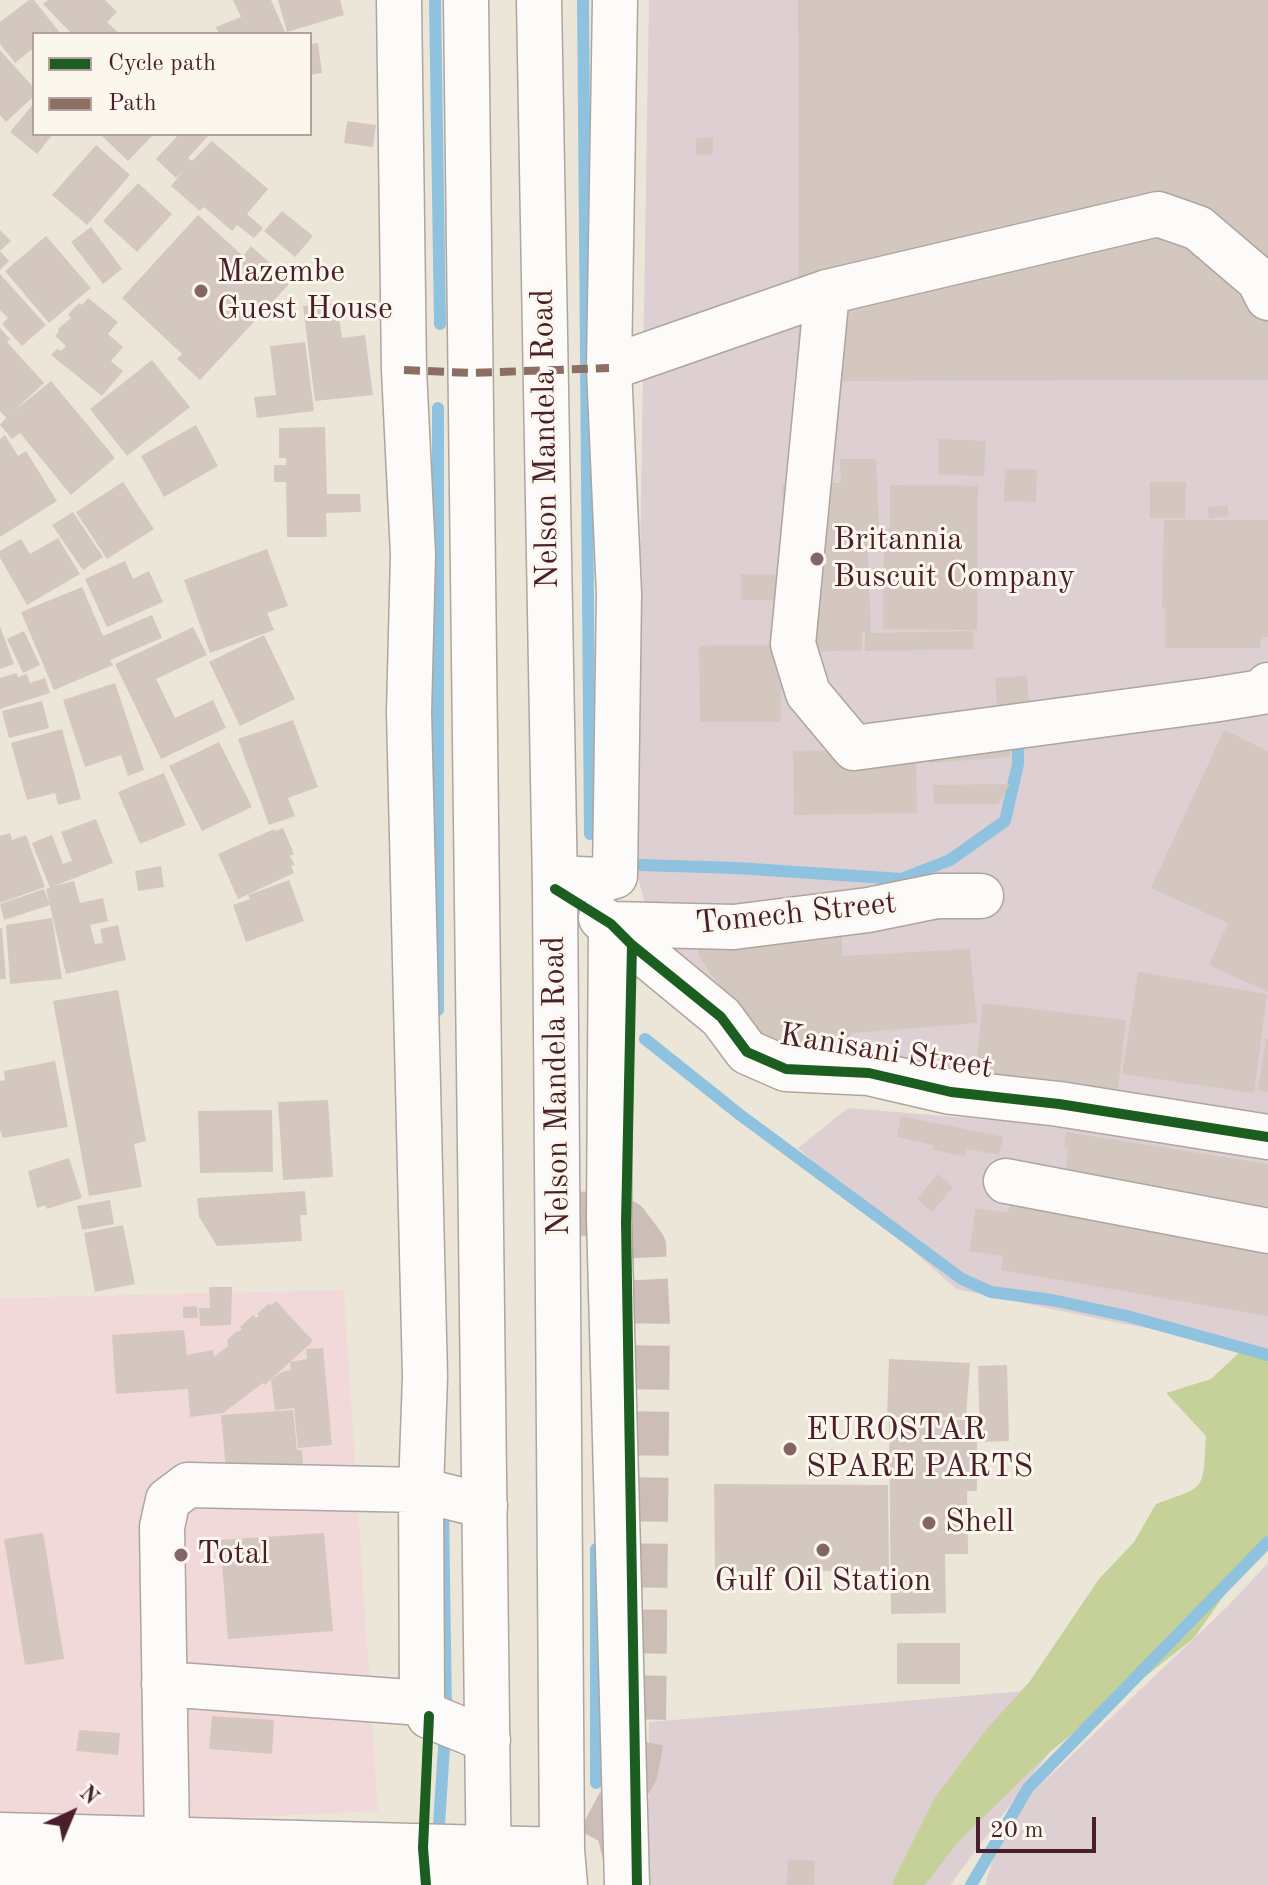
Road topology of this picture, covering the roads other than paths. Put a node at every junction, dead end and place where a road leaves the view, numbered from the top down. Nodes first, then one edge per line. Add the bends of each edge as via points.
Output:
1 (399, 0) edge
2 (466, 0) edge
3 (539, 0) edge
4 (615, 0) edge
5 (827, 292) junction
6 (1268, 298) edge
7 (609, 368) junction
8 (1268, 685) edge
9 (555, 883) junction
10 (981, 896) dead end
11 (611, 924) junction
12 (1268, 1137) edge
13 (1006, 1181) dead end
14 (1268, 1231) edge
15 (425, 1377) junction
16 (483, 1387) junction
17 (421, 1490) junction
18 (485, 1506) junction
19 (164, 1684) junction
20 (422, 1703) junction
21 (488, 1740) junction
22 (0, 1835) edge
23 (167, 1840) junction
24 (0, 1871) edge
25 (490, 1872) edge
26 (564, 1873) edge
27 (357, 1881) edge
28 (627, 1885) edge

1 - 15 main road
2 - 16 main road
3 - 9 main road, Nelson Mandela Road
4 - 7 main road
5 - 6 main road via 1158,214 1198,228 1259,280
5 - 7 main road
5 - 8 main road via 793,644 808,693 854,748 1212,700 1262,692
7 - 9 main road via 619,594 615,876
9 - 11 main road, Kanisani Street
9 - 26 main road, Nelson Mandela Road
10 - 11 main road, Tomech Street via 937,896 734,927
11 - 12 main road, Kanisani Street via 721,1017 747,1052 786,1069 869,1073 951,1092
11 - 28 main road via 609,1217
13 - 14 main road
15 - 16 main road
15 - 17 main road
16 - 18 main road
17 - 18 main road
17 - 19 main road via 188,1485 168,1500 162,1527
17 - 20 main road
18 - 21 main road
19 - 20 main road
19 - 23 main road
20 - 21 main road via 429,1716
21 - 25 main road
22 - 23 main road
23 - 25 main road
24 - 27 main road
25 - 26 main road
25 - 27 main road

